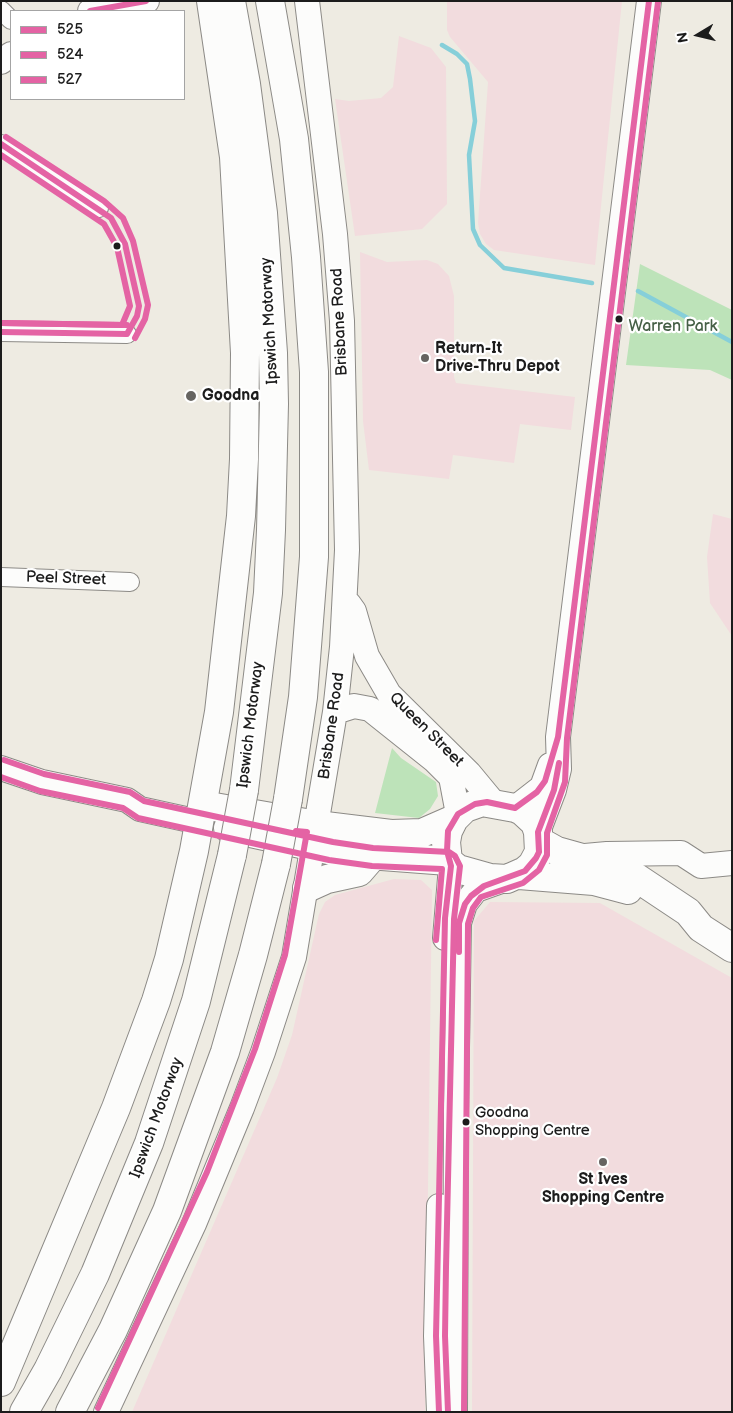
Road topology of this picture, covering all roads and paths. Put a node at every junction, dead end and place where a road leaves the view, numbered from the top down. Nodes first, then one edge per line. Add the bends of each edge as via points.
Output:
1 (147, 1) edge
2 (211, 1) edge
3 (324, 1) edge
4 (649, 1) edge
5 (1, 10) edge
6 (96, 10) edge
7 (272, 11) edge
8 (309, 11) edge
9 (10, 19) edge
10 (228, 19) edge
11 (1, 144) edge
12 (99, 208) dead end
13 (1, 332) edge
14 (127, 334) dead end
15 (1, 577) edge
16 (130, 582) dead end
17 (345, 599) junction
18 (335, 712) junction
19 (558, 737) junction
20 (1, 768) edge
21 (504, 805) junction
22 (201, 814) junction
23 (456, 817) junction
24 (315, 836) junction
25 (539, 836) junction
26 (372, 857) junction
27 (576, 857) junction
28 (450, 863) junction
29 (732, 863) edge
30 (513, 877) junction
31 (307, 888) junction
32 (701, 928) junction
33 (732, 948) edge
34 (1, 1382) edge
35 (24, 1412) edge
36 (70, 1412) edge
37 (106, 1412) edge
38 (439, 1412) edge
39 (455, 1412) edge

1 - 6 street
2 - 10 main road
3 - 8 street
4 - 19 street
5 - 9 street
7 - 36 main road, bridge via 294,138 311,318 315,432 314,547 303,697 276,864 225,1052 167,1212 113,1330
8 - 17 street, Brisbane Road via 342,321 347,501
10 - 22 main road via 244,294 245,422 236,570 221,702
10 - 35 main road, Ipswich Motorway, bridge via 255,139 270,303 274,404 268,593 244,790 232,855 196,1002 149,1143 95,1274
11 - 12 street
13 - 14 street
15 - 16 street, Peel Street
17 - 18 street, Brisbane Road
17 - 21 street, Queen Street via 354,611 367,656 389,694
18 - 23 street, Queen Street via 354,706 370,709 434,760 451,778
18 - 24 street, Brisbane Road
19 - 21 street via 542,787
19 - 25 street via 557,780
20 - 22 street via 58,786 127,800 142,797
21 - 23 main road via 475,804
21 - 25 main road via 528,816
22 - 24 main road
22 - 34 main road via 169,959 140,1048
23 - 24 main road via 422,833
23 - 28 main road via 446,842
24 - 26 main road via 331,851
24 - 31 street, Brisbane Road
25 - 27 main road
25 - 30 main road via 536,858 525,871
26 - 28 main road
26 - 31 main road via 359,872 327,879
27 - 29 street via 681,853 701,866
27 - 32 main road via 625,870 688,912
28 - 30 main road via 476,876
28 - 38 street via 445,918 436,1336
30 - 32 main road via 594,882 626,889 682,924
30 - 39 street via 476,890 465,904 460,923
31 - 37 street, Brisbane Road via 294,957 242,1108 194,1224
32 - 33 main road

